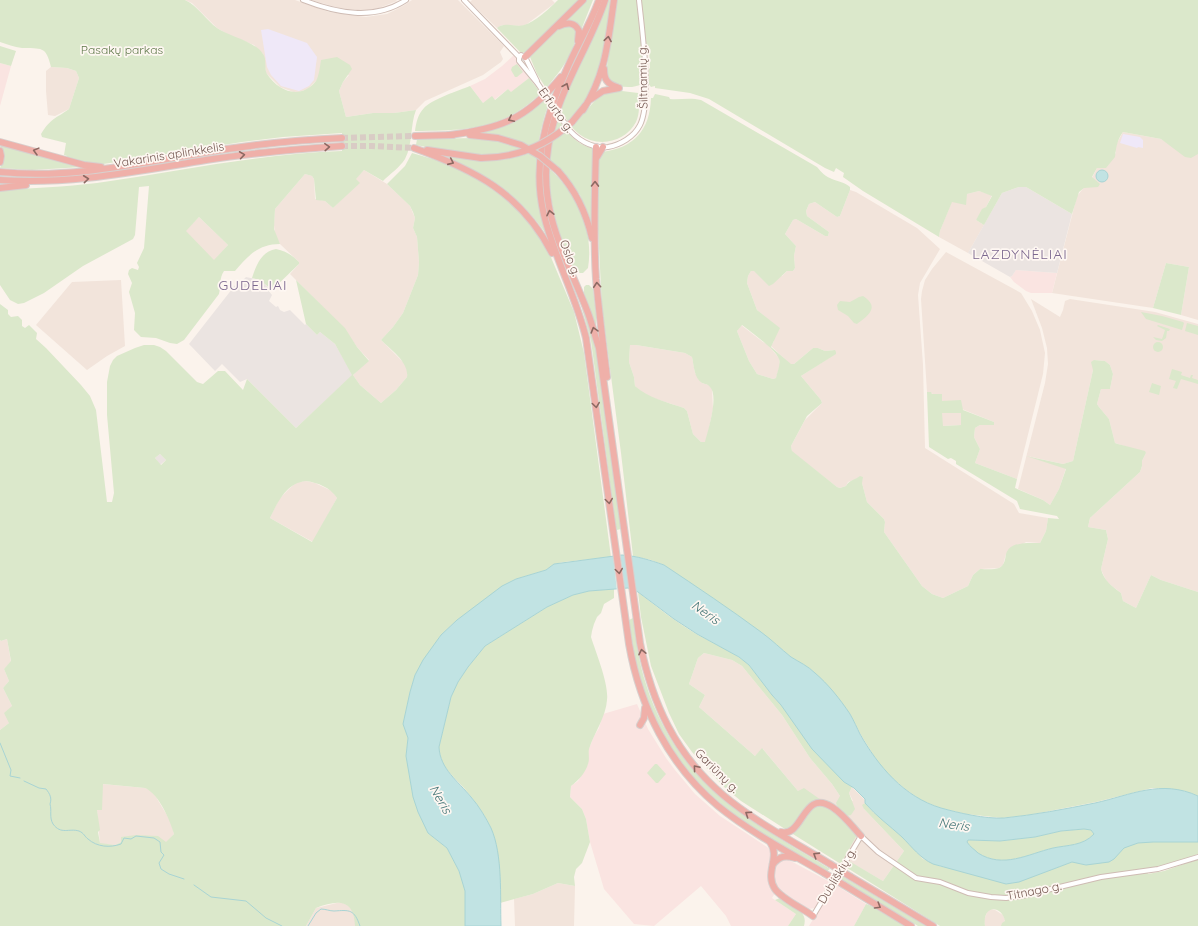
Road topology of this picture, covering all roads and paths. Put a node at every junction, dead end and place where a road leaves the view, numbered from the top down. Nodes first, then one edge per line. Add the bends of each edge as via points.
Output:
1 (302, 0) edge
2 (406, 0) edge
3 (464, 0) edge
4 (583, 0) edge
5 (598, 0) edge
6 (605, 0) edge
7 (614, 0) edge
8 (639, 0) edge
9 (556, 27) junction
10 (573, 56) junction
11 (523, 59) junction
12 (604, 60) junction
13 (566, 71) junction
14 (583, 110) junction
15 (449, 135) junction
16 (415, 136) tunnel mouth
17 (342, 138) tunnel mouth
18 (0, 142) edge
19 (342, 146) tunnel mouth
20 (596, 147) junction
21 (603, 147) junction
22 (0, 151) edge
23 (596, 161) junction
24 (0, 162) edge
25 (115, 168) junction
26 (0, 172) edge
27 (0, 180) edge
28 (47, 182) junction
29 (0, 188) edge
30 (595, 255) junction
31 (564, 275) junction
32 (619, 490) junction
33 (624, 530) joint
34 (614, 532) joint
35 (645, 704) junction
36 (658, 732) junction
37 (798, 822) junction
38 (774, 830) junction
39 (861, 836) junction
40 (769, 840) junction
41 (802, 847) junction
42 (1198, 857) edge
43 (800, 859) junction
44 (773, 864) junction
45 (813, 916) joint
46 (911, 926) edge
47 (933, 926) edge

1 - 2 street via 335,10 363,14 388,10
3 - 11 street, Erfurto g.
4 - 9 highway
5 - 10 highway, Oslo g.
32 -> 6 highway, Oslo g. via 599,348 556,234 546,185 547,155 556,114
12 -> 7 highway
8 - 21 street, Šiltnamių g. via 645,72 643,119 638,130 631,136 615,145
9 - 10 highway via 568,23 578,28 580,33
9 - 11 highway
10 - 13 highway, Oslo g.
11 - 20 street, Erfurto g., bridge via 571,132 580,140
12 - 14 highway via 597,84
12 - 14 highway via 605,79 618,88 599,93
13 -> 15 highway via 532,107 508,122 475,132
13 - 31 highway, Oslo g. via 544,130 539,174 544,216
14 -> 31 highway, bridge via 556,136 523,153 481,158 414,148 474,173 511,199 536,225
15 - 16 highway
15 - 30 highway, bridge via 489,136 521,145 540,156 558,171 575,192 589,223
17 - 25 highway, Vakarinis aplinkkelis via 246,146
25 -> 18 highway via 84,165
28 -> 19 highway, Vakarinis aplinkkelis via 116,175 264,152
20 - 21 street, Šiltnamių g.
20 - 23 highway
21 - 23 highway
22 - 24 highway
30 -> 23 highway
25 - 26 highway, Vakarinis aplinkkelis via 50,174
27 - 28 highway, Vakarinis aplinkkelis
28 - 29 highway
32 -> 30 highway via 599,314
31 -> 34 highway, Oslo g. via 582,320 586,338
32 - 33 highway, Oslo g.
38 -> 33 highway, Gariūnų g. via 748,814 714,787 676,742 662,715 648,678 640,643
34 -> 35 highway, Gariūnų g. via 632,664
35 - 36 highway, Gariūnų g.
35 - 36 highway via 644,718 640,725 649,724
36 - 40 highway, Gariūnų g. via 679,765 707,796 731,816
37 - 38 highway via 789,833
37 - 39 highway via 810,806 818,803 827,804
37 - 41 highway via 794,836
38 - 41 highway, Gariūnų g.
39 - 42 street, Titnago g. via 878,852 916,878 940,882 991,898 1022,896 1101,877 1151,871
39 - 45 street, Dubliškių g.
40 - 43 highway, Gariūnų g.
40 - 44 highway via 774,850
47 -> 41 highway, Gariūnų g., bridge
43 - 44 highway via 785,856
43 -> 46 highway, Gariūnų g., bridge
44 - 45 highway via 770,878 776,890

